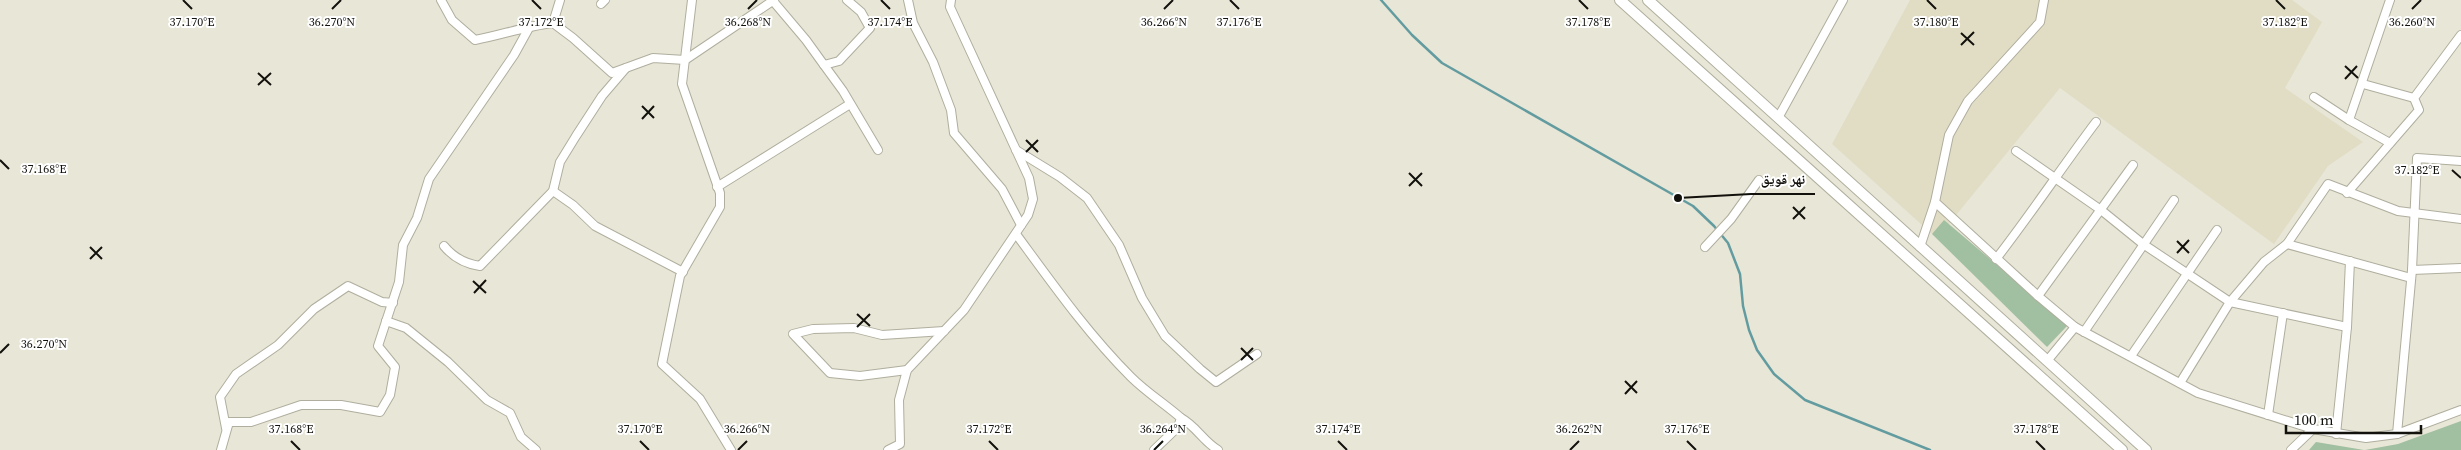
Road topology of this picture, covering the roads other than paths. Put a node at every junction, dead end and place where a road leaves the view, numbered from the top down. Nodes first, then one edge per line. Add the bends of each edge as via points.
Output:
1 (441, 0) edge
2 (560, 0) edge
3 (692, 0) edge
4 (847, 0) edge
5 (908, 0) edge
6 (1620, 0) edge
7 (1648, 0) edge
8 (1843, 0) edge
9 (2044, 0) edge
10 (2390, 0) edge
11 (773, 1) edge
12 (949, 2) edge
13 (552, 23) junction
14 (530, 26) junction
15 (2461, 35) edge
16 (685, 60) junction
17 (824, 65) junction
18 (626, 68) junction
19 (2363, 84) junction
20 (2314, 97) dead end
21 (2414, 98) junction
22 (850, 104) junction
23 (1778, 118) junction
24 (2349, 120) junction
25 (2096, 122) dead end
26 (2390, 143) junction
27 (878, 150) dead end
28 (1016, 150) junction
29 (2016, 152) dead end
30 (2461, 161) edge
31 (2133, 165) dead end
32 (2054, 178) junction
33 (1759, 180) dead end
34 (717, 187) junction
35 (553, 191) junction
36 (2347, 193) junction
37 (2174, 200) dead end
38 (1934, 202) junction
39 (2102, 210) junction
40 (2415, 212) junction
41 (2461, 219) edge
42 (1021, 225) junction
43 (2217, 230) dead end
44 (1016, 234) junction
45 (2143, 244) junction
46 (2287, 244) junction
47 (444, 246) dead end
48 (1705, 246) dead end
49 (1920, 247) junction
50 (1996, 259) junction
51 (2350, 261) junction
52 (2461, 268) edge
53 (683, 272) junction
54 (2187, 274) junction
55 (2411, 274) junction
56 (2038, 296) junction
57 (2230, 302) junction
58 (392, 303) junction
59 (2283, 313) junction
60 (386, 322) junction
61 (2075, 327) junction
62 (2347, 327) junction
63 (2013, 330) junction
64 (944, 331) junction
65 (2084, 332) junction
66 (2002, 342) junction
67 (1257, 354) dead end
68 (2131, 356) junction
69 (2047, 362) junction
70 (907, 370) junction
71 (2180, 383) junction
72 (2461, 410) edge
73 (2268, 415) junction
74 (1181, 418) junction
75 (226, 428) junction
76 (2312, 430) junction
77 (2336, 434) junction
78 (2397, 434) junction
79 (902, 447) edge
80 (221, 450) edge
81 (536, 450) edge
82 (731, 450) edge
83 (888, 450) edge
84 (1154, 450) edge
85 (1218, 450) edge
86 (2122, 450) edge
87 (2146, 450) edge
88 (2292, 450) edge

1 - 14 street via 452,20 476,40
2 - 13 street
3 - 16 street
4 - 17 street via 861,12 870,28 839,61
5 - 42 street via 913,23 933,62 951,110 954,133 1002,189
6 - 66 main road
7 - 23 main road
8 - 23 street
9 - 38 street via 2040,22 1968,101 1949,135
10 - 19 street via 2378,29
11 - 16 street
11 - 17 street
12 - 28 street
13 - 14 street
13 - 18 street via 612,73
14 - 58 street via 514,55 429,179 417,218 403,245 399,282
15 - 21 street
16 - 18 street via 653,58
16 - 34 street via 682,84
17 - 22 street
18 - 35 street via 602,96 560,162
19 - 21 street
19 - 24 street
20 - 24 street
21 - 26 street via 2419,110
22 - 27 street
22 - 34 street
23 - 49 main road
24 - 26 street
25 - 32 street
26 - 36 street
28 - 42 street via 1029,178 1033,199
28 - 67 street via 1087,198 1119,245 1142,298 1165,336 1200,370 1216,382
29 - 32 street
30 - 40 street via 2417,158
31 - 39 street
32 - 39 street
32 - 50 street
33 - 48 street via 1731,219
34 - 53 street via 720,207
35 - 47 street via 480,266 468,264
35 - 53 street via 595,226
36 - 40 street via 2398,212
36 - 46 street via 2328,184
37 - 45 street
38 - 49 street
38 - 50 street
39 - 45 street
39 - 56 street
40 - 41 street
40 - 55 street
42 - 44 street
43 - 54 street
44 - 64 street via 964,310
44 - 74 street via 1087,329 1132,378
45 - 54 street
45 - 65 street
46 - 51 street
46 - 57 street via 2264,262
49 - 63 main road
50 - 56 street
51 - 55 street
51 - 62 street
52 - 55 street
53 - 82 street via 662,364 700,399
54 - 57 street
54 - 68 street
55 - 78 street
56 - 61 street
57 - 59 street
57 - 71 street
58 - 60 street
58 - 75 street via 382,302 348,286 314,309 278,345 236,374 220,397
59 - 62 street
59 - 73 street
60 - 75 street via 378,346 395,367 390,396 380,412 341,405 301,405 251,422 229,422
60 - 81 street via 406,328 487,400 510,413 522,437
61 - 65 street
61 - 69 street
62 - 77 street
63 - 66 main road
63 - 69 main road
64 - 70 street
64 - 70 street via 882,335 854,328 813,329 793,334 830,373 860,376
65 - 68 street
66 - 86 main road
68 - 71 street
69 - 87 main road
70 - 79 street via 899,400
71 - 73 street via 2198,393
72 - 78 street
73 - 76 street
74 - 84 street via 1178,427
74 - 85 street
75 - 80 street
76 - 77 street
76 - 88 street
77 - 78 street via 2366,438
79 - 83 street

